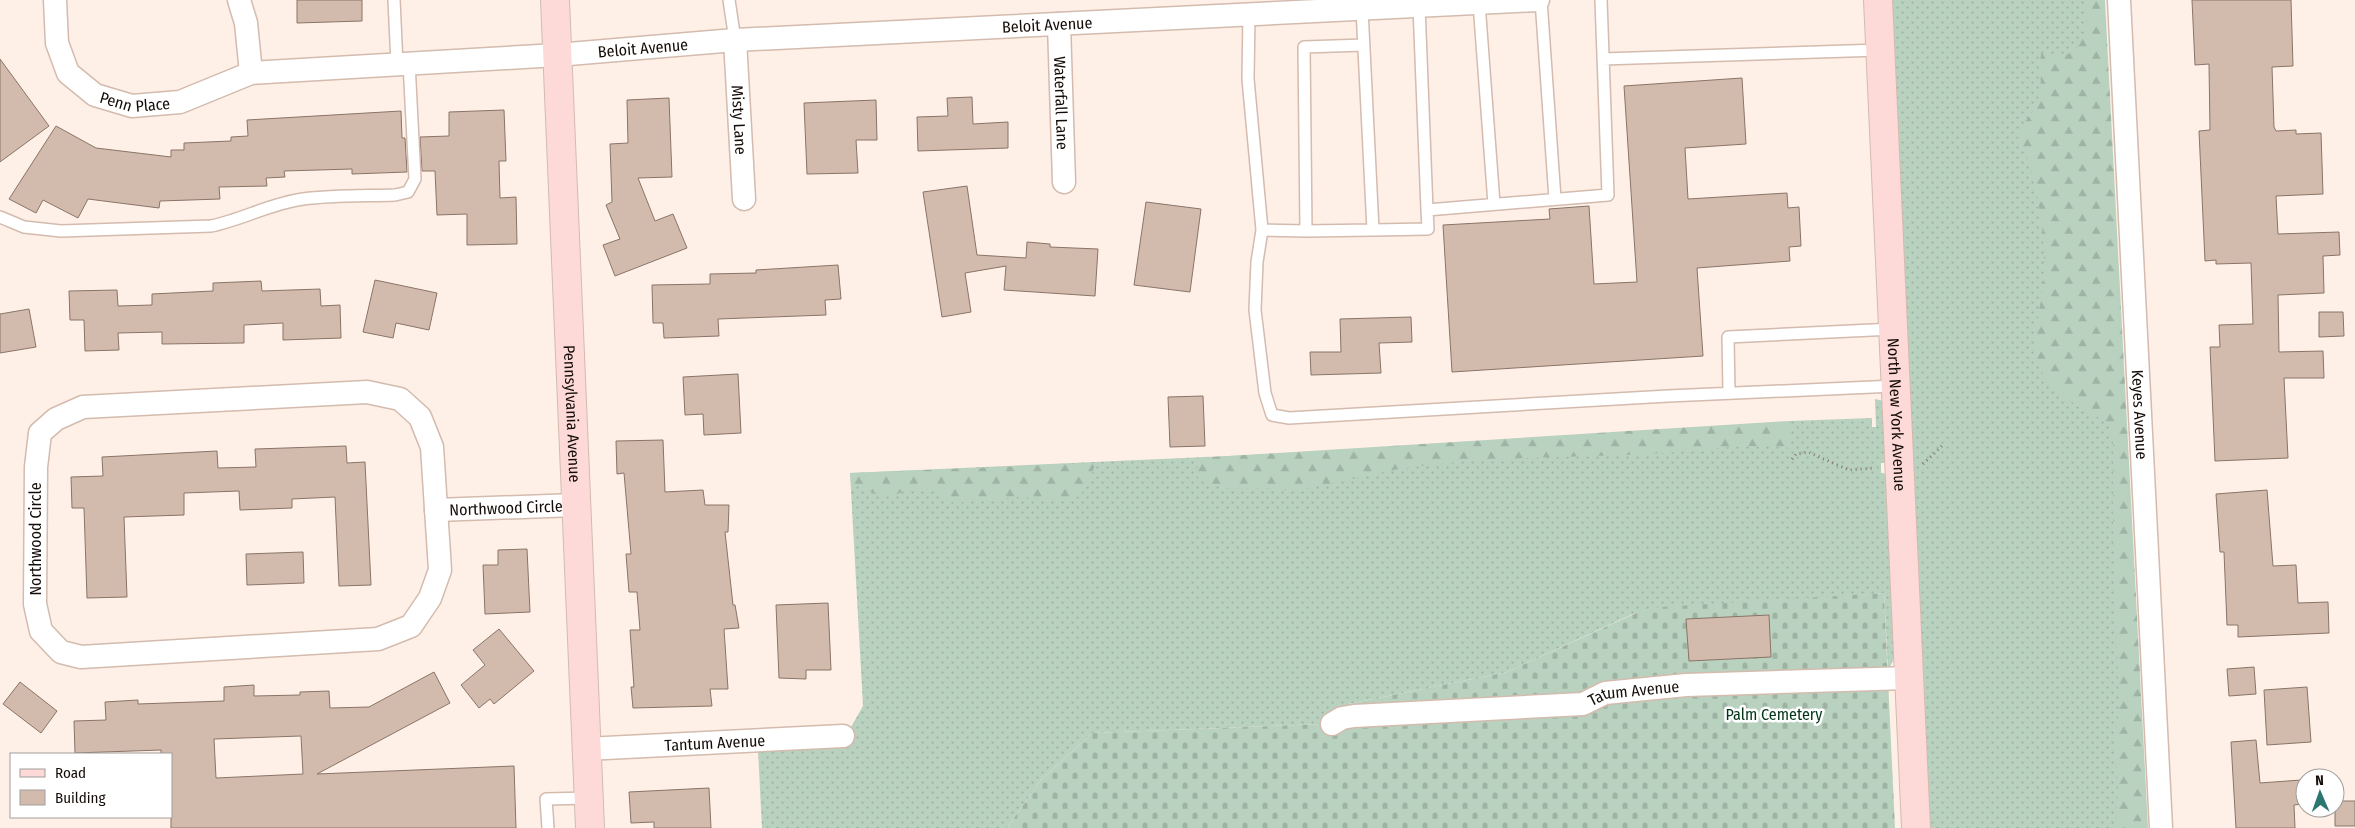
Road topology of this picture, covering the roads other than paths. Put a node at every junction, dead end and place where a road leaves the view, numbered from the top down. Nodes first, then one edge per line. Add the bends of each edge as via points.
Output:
1 (55, 0) edge
2 (239, 0) edge
3 (394, 0) edge
4 (555, 0) edge
5 (730, 0) edge
6 (1540, 0) edge
7 (1601, 0) edge
8 (1878, 0) edge
9 (2119, 0) edge
10 (1479, 3) junction
11 (1419, 6) junction
12 (1362, 9) junction
13 (1249, 14) junction
14 (1059, 24) junction
15 (735, 40) junction
16 (1364, 45) junction
17 (1880, 50) junction
18 (557, 55) junction
19 (1603, 59) junction
20 (403, 64) junction
21 (251, 73) junction
22 (1064, 182) dead end
23 (744, 199) dead end
24 (1555, 199) junction
25 (1494, 204) junction
26 (1427, 210) junction
27 (0, 217) edge
28 (1262, 230) junction
29 (1373, 230) junction
30 (1306, 231) junction
31 (1893, 328) junction
32 (1895, 386) junction
33 (1729, 393) junction
34 (576, 505) junction
35 (436, 510) junction
36 (1908, 678) junction
37 (1332, 724) dead end
38 (843, 736) dead end
39 (586, 749) junction
40 (589, 798) junction
41 (548, 828) edge
42 (590, 828) edge
43 (1916, 828) edge
44 (2160, 828) edge

1 - 21 street, Penn Place via 57,43 68,73 95,95 132,106 180,102
2 - 21 street via 246,23
3 - 20 lane
4 - 18 street, Pennsylvania Avenue
5 - 15 lane
6 - 10 street, Beloit Avenue
6 - 24 lane
7 - 19 lane
8 - 17 street, North New York Avenue
9 - 44 street, Keyes Avenue
10 - 11 street, Beloit Avenue
10 - 25 lane
11 - 12 street, Beloit Avenue
11 - 26 lane
12 - 13 street, Beloit Avenue
12 - 16 lane
13 - 14 street, Beloit Avenue
13 - 28 lane via 1248,78
14 - 15 street, Beloit Avenue
14 - 22 street, Waterfall Lane
15 - 18 street, Beloit Avenue
15 - 23 street, Misty Lane
16 - 29 lane
16 - 30 lane via 1304,48
17 - 19 lane
17 - 31 street, North New York Avenue
18 - 20 street, Penn Place
18 - 34 street, Pennsylvania Avenue
19 - 24 lane via 1608,195
20 - 21 street, Penn Place
20 - 27 lane via 415,179 408,192 302,199 211,226 61,232 24,227
24 - 25 lane
25 - 26 lane
26 - 29 lane via 1428,228
28 - 30 lane
28 - 33 lane via 1255,310 1265,393 1272,415 1289,418
29 - 30 lane
31 - 32 street, North New York Avenue
31 - 33 lane via 1728,337
32 - 33 lane
32 - 36 street, North New York Avenue
34 - 35 street, Northwood Circle
34 - 39 street, Pennsylvania Avenue
35 - 35 street, Northwood Circle via 432,447 420,417 400,399 367,392 84,407 56,419 40,433 36,466 35,604 42,631 62,652 81,657 378,638 411,626 430,598 440,570
36 - 37 street, Tatum Avenue via 1686,685 1605,693 1583,704 1354,716
36 - 43 street, North New York Avenue
38 - 39 street, Tantum Avenue
39 - 40 street, Pennsylvania Avenue
40 - 41 lane via 546,799
40 - 42 street, Pennsylvania Avenue

